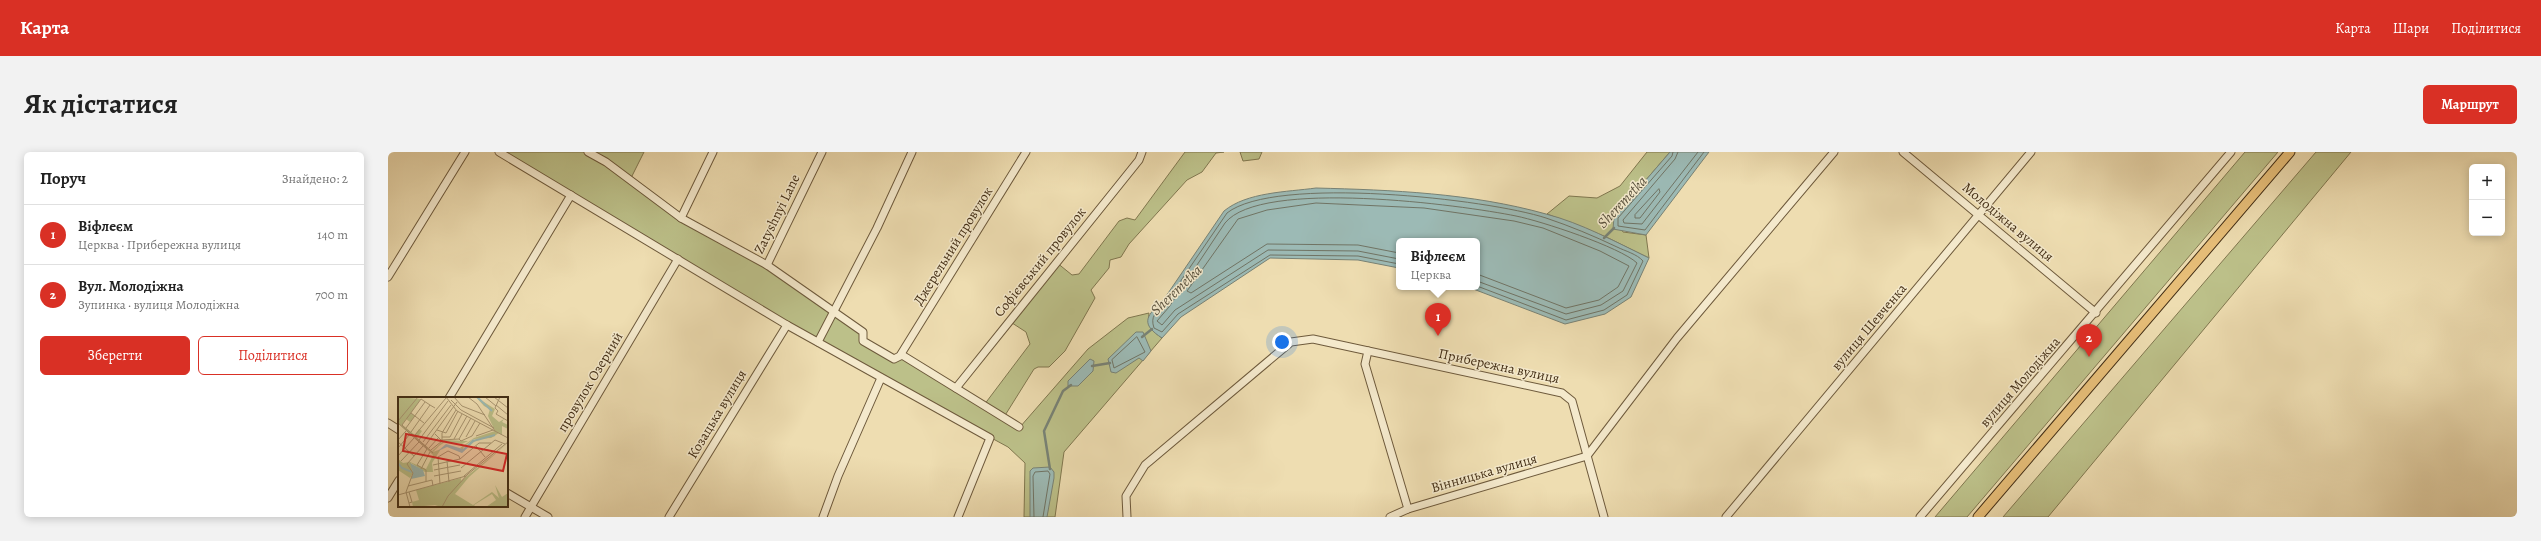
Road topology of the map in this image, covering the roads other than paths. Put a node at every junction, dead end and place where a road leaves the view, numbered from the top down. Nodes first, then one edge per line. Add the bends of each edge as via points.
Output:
1 (465, 152) edge
2 (499, 152) edge
3 (588, 152) edge
4 (713, 152) edge
5 (822, 152) edge
6 (912, 152) edge
7 (1026, 152) edge
8 (1142, 152) edge
9 (1834, 152) edge
10 (1903, 152) edge
11 (2031, 152) edge
12 (2231, 152) edge
13 (2290, 152) edge
14 (571, 196) junction
15 (1980, 215) junction
16 (681, 218) junction
17 (678, 259) junction
18 (767, 265) junction
19 (388, 277) edge
20 (834, 312) junction
21 (2096, 313) junction
22 (787, 325) junction
23 (818, 342) junction
24 (1368, 351) junction
25 (901, 354) dead end
26 (881, 378) junction
27 (956, 388) junction
28 (450, 397) edge
29 (388, 424) edge
30 (1020, 427) dead end
31 (398, 429) edge
32 (1587, 456) junction
33 (398, 482) edge
34 (508, 494) edge
35 (388, 498) edge
36 (531, 507) junction
37 (1408, 509) junction
38 (524, 517) edge
39 (548, 517) edge
40 (669, 517) edge
41 (823, 517) edge
42 (958, 517) edge
43 (1127, 517) edge
44 (1390, 517) edge
45 (1604, 517) edge
46 (1726, 517) edge
47 (1920, 517) edge
48 (1978, 517) edge

1 - 19 street
2 - 14 street
3 - 16 street via 606,162
4 - 16 street
5 - 18 street, Zatyshnyi Lane
6 - 20 street
7 - 25 street, Джерельний провулок
8 - 27 street, Софієвський провулок via 1139,160
9 - 32 street via 1677,338
10 - 15 street, Молодіжна вулиця
11 - 15 street, вулиця Шевченка
12 - 21 street, вулиця Молодіжна
13 - 48 main road
14 - 17 street
14 - 28 street
15 - 21 street, Молодіжна вулиця
15 - 46 street, вулиця Шевченка
16 - 18 street
17 - 22 street
17 - 36 street, провулок Озерний
18 - 20 street
20 - 23 street
20 - 27 street via 863,332 863,341 894,360 902,355
21 - 47 street, вулиця Молодіжна
22 - 23 street
22 - 40 street, Козацька вулиця
23 - 26 street
24 - 32 street, Прибережна вулиця via 1562,392 1572,401
24 - 37 street via 1365,364
24 - 43 street, Прибережна вулиця via 1313,339 1291,342 1145,465 1126,496
26 - 41 street
26 - 42 street via 990,438
27 - 30 street
29 - 31 street
32 - 37 street, Вінницька вулиця
32 - 45 street, Прибережна вулиця
33 - 35 street
34 - 36 street
36 - 38 street, провулок Озерний
36 - 39 street
37 - 44 street, Вінницька вулиця

